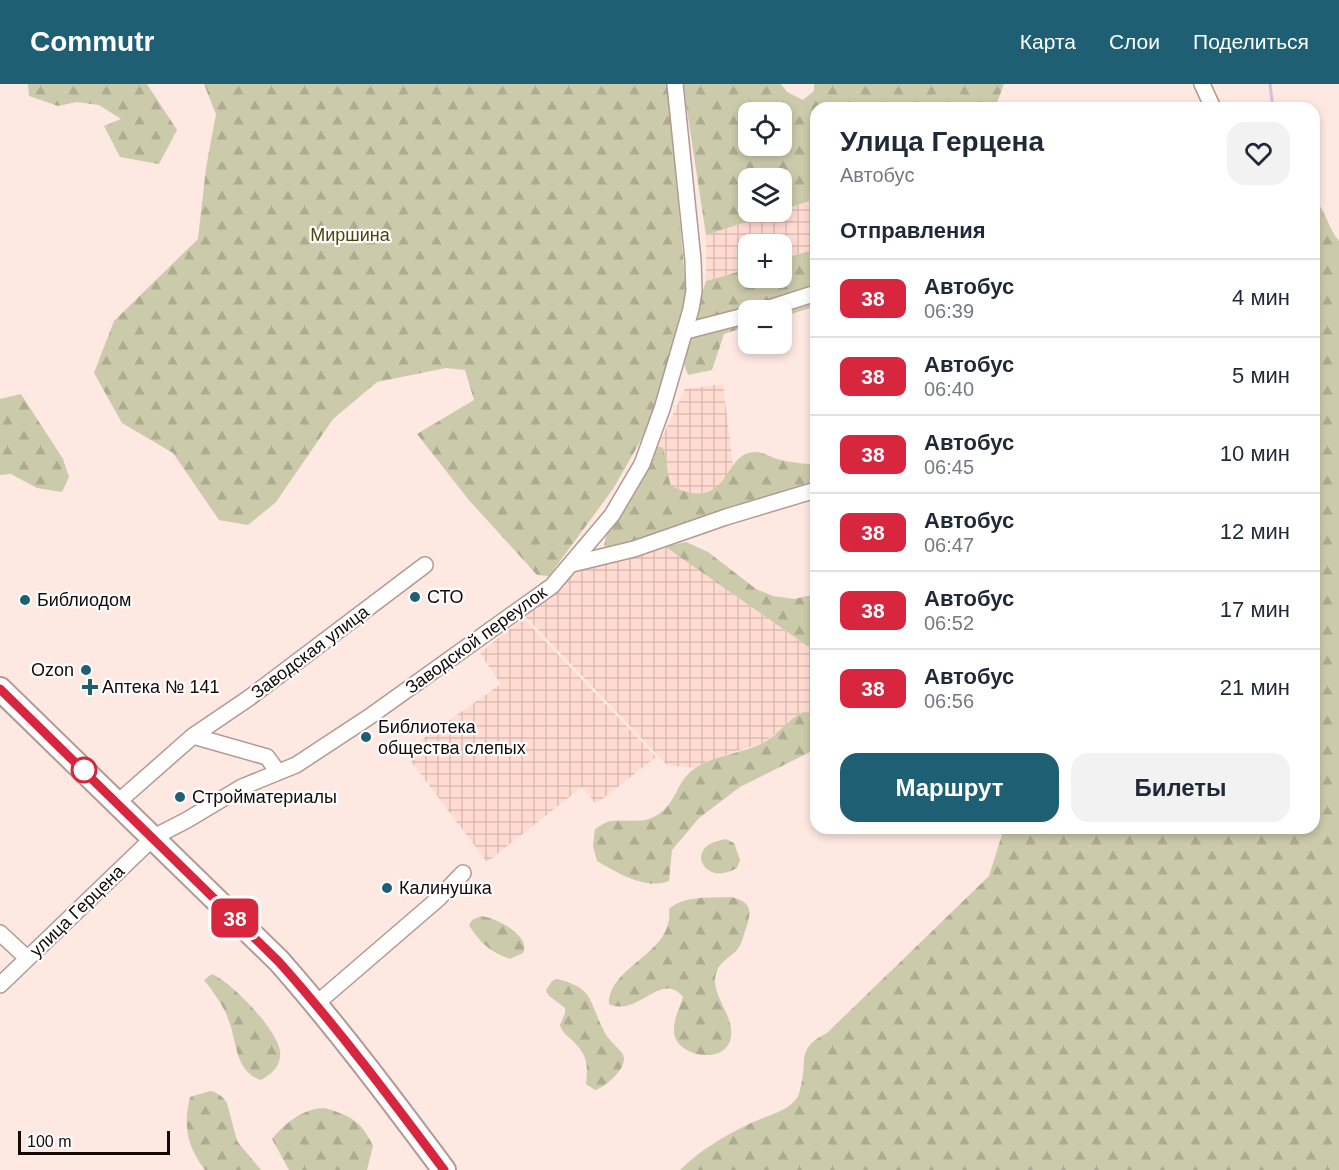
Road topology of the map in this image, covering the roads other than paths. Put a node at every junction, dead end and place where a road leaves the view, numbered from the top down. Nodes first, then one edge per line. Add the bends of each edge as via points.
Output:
1 (675, 84) edge
2 (1202, 84) edge
3 (1210, 102) edge
4 (810, 295) edge
5 (792, 301) edge
6 (738, 318) edge
7 (686, 331) junction
8 (810, 492) edge
9 (572, 564) junction
10 (425, 565) dead end
11 (0, 689) edge
12 (194, 736) junction
13 (278, 772) junction
14 (118, 802) junction
15 (153, 837) junction
16 (463, 873) dead end
17 (0, 933) edge
18 (27, 958) junction
19 (0, 985) edge
20 (316, 1004) junction
21 (444, 1170) edge

1 - 7 street, Заводской переулок via 693,260 694,291
2 - 3 street
4 - 5 street
6 - 7 street
7 - 9 street, Заводской переулок via 642,464 612,515
8 - 9 street via 634,549
9 - 13 street, Заводской переулок via 552,586 369,717 296,765
10 - 12 street, Заводская улица
11 - 14 highway
12 - 13 street via 267,757
12 - 14 street, Заводская улица
13 - 15 street, Заводской переулок via 242,787
14 - 15 highway
15 - 18 street, улица Герцена
15 - 20 highway
16 - 20 street
17 - 18 street
18 - 19 street, улица Герцена
20 - 21 highway

